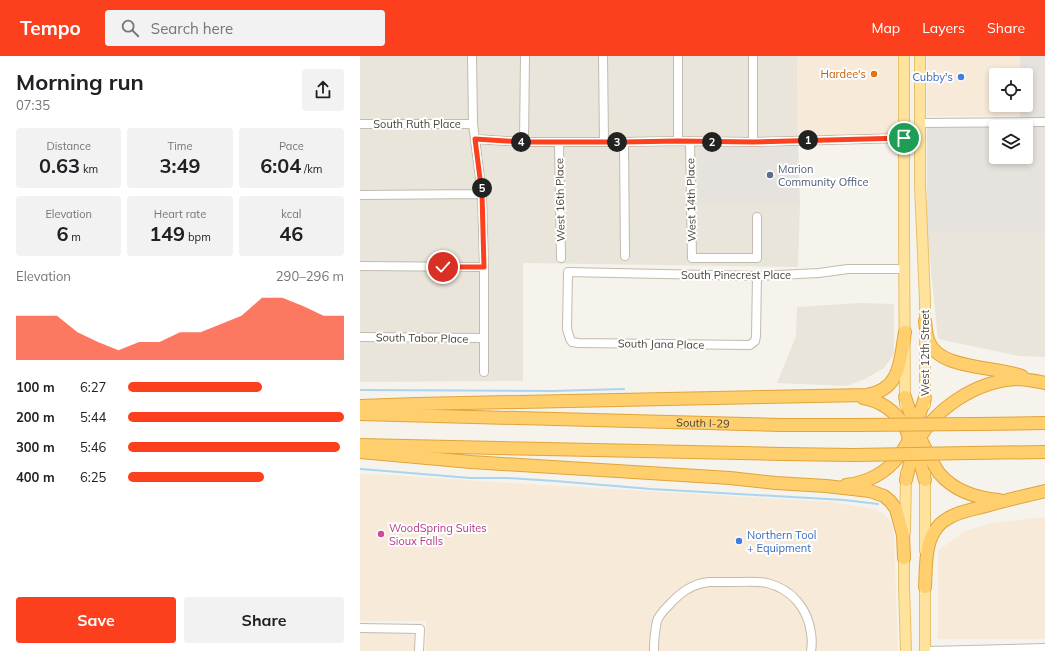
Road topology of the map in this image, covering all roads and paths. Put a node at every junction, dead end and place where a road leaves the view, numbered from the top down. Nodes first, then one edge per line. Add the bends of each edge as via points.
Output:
1 (472, 56) edge
2 (525, 56) edge
3 (603, 56) edge
4 (678, 56) edge
5 (753, 56) edge
6 (904, 56) edge
7 (920, 56) edge
8 (1045, 122) edge
9 (920, 123) junction
10 (360, 124) edge
11 (473, 124) junction
12 (904, 138) junction
13 (475, 139) junction
14 (678, 141) junction
15 (524, 142) junction
16 (559, 142) junction
17 (604, 142) junction
18 (624, 142) junction
19 (690, 142) junction
20 (753, 142) junction
21 (482, 194) junction
22 (360, 195) edge
23 (757, 217) dead end
24 (625, 256) dead end
25 (561, 258) dead end
26 (360, 266) edge
27 (484, 267) junction
28 (904, 269) junction
29 (568, 272) joint
30 (757, 276) junction
31 (925, 321) junction
32 (905, 332) junction
33 (360, 337) edge
34 (484, 338) junction
35 (484, 372) dead end
36 (1032, 380) junction
37 (1045, 382) edge
38 (850, 396) junction
39 (905, 397) joint
40 (925, 398) joint
41 (360, 406) edge
42 (360, 414) edge
43 (1045, 423) edge
44 (915, 439) junction
45 (360, 445) edge
46 (360, 452) edge
47 (1045, 452) edge
48 (906, 480) joint
49 (925, 480) joint
50 (826, 486) junction
51 (1045, 491) edge
52 (1006, 500) junction
53 (904, 558) junction
54 (925, 587) junction
55 (360, 628) edge
56 (1045, 648) edge
57 (419, 651) edge
58 (654, 651) edge
59 (812, 651) edge
60 (906, 651) edge
61 (925, 651) edge
62 (929, 651) edge

1 - 11 street
2 - 15 street
3 - 17 street
4 - 14 street
5 - 20 street
6 - 12 main road, West 12th Street
7 - 9 main road, West 12th Street
8 - 9 street
9 - 31 main road, West 12th Street
10 - 11 street, South Ruth Place
11 - 13 street
12 - 20 street
12 - 28 main road, West 12th Street
13 - 15 street
13 - 21 street
14 - 18 street
14 - 19 street
15 - 16 street
16 - 17 street
16 - 25 street, West 16th Place
17 - 18 street
18 - 24 street
19 - 20 street
19 - 23 street, West 14th Place via 692,258 757,258
21 - 22 street
21 - 27 street
26 - 27 street
27 - 34 street
28 - 30 street, South Pinecrest Place via 848,269
28 - 32 main road, West 12th Street
29 - 30 street, South Pinecrest Place
29 - 30 street, South Jana Place via 567,329 572,342 578,343 750,345 756,336
31 - 36 highway via 931,347 944,358 1017,374
31 - 40 main road, West 12th Street
32 - 38 highway via 896,376 892,383 875,394
32 - 39 main road, West 12th Street
33 - 34 street, South Tabor Place
34 - 35 street
36 - 37 highway
36 - 44 highway via 1007,380 976,389 947,408
38 - 41 highway
38 - 44 highway via 876,401 883,405 899,419
39 - 44 highway
40 - 44 highway
42 - 43 highway, South I-29, bridge via 781,425
44 - 48 highway
44 - 49 highway
44 - 50 highway via 890,465 875,476 858,482
44 - 52 highway via 937,471 958,489 977,497
45 - 47 highway, bridge via 854,455
46 - 50 highway via 479,463
48 - 53 main road
49 - 54 main road
50 - 53 highway via 870,491 890,501 896,509 903,534
51 - 52 highway
52 - 54 highway via 953,516 939,525 929,543
53 - 60 main road
54 - 61 main road
55 - 57 street via 420,629
56 - 62 street
58 - 59 street via 658,619 679,594 693,586 708,582 755,582 768,583 780,588 797,601 804,610 812,634

